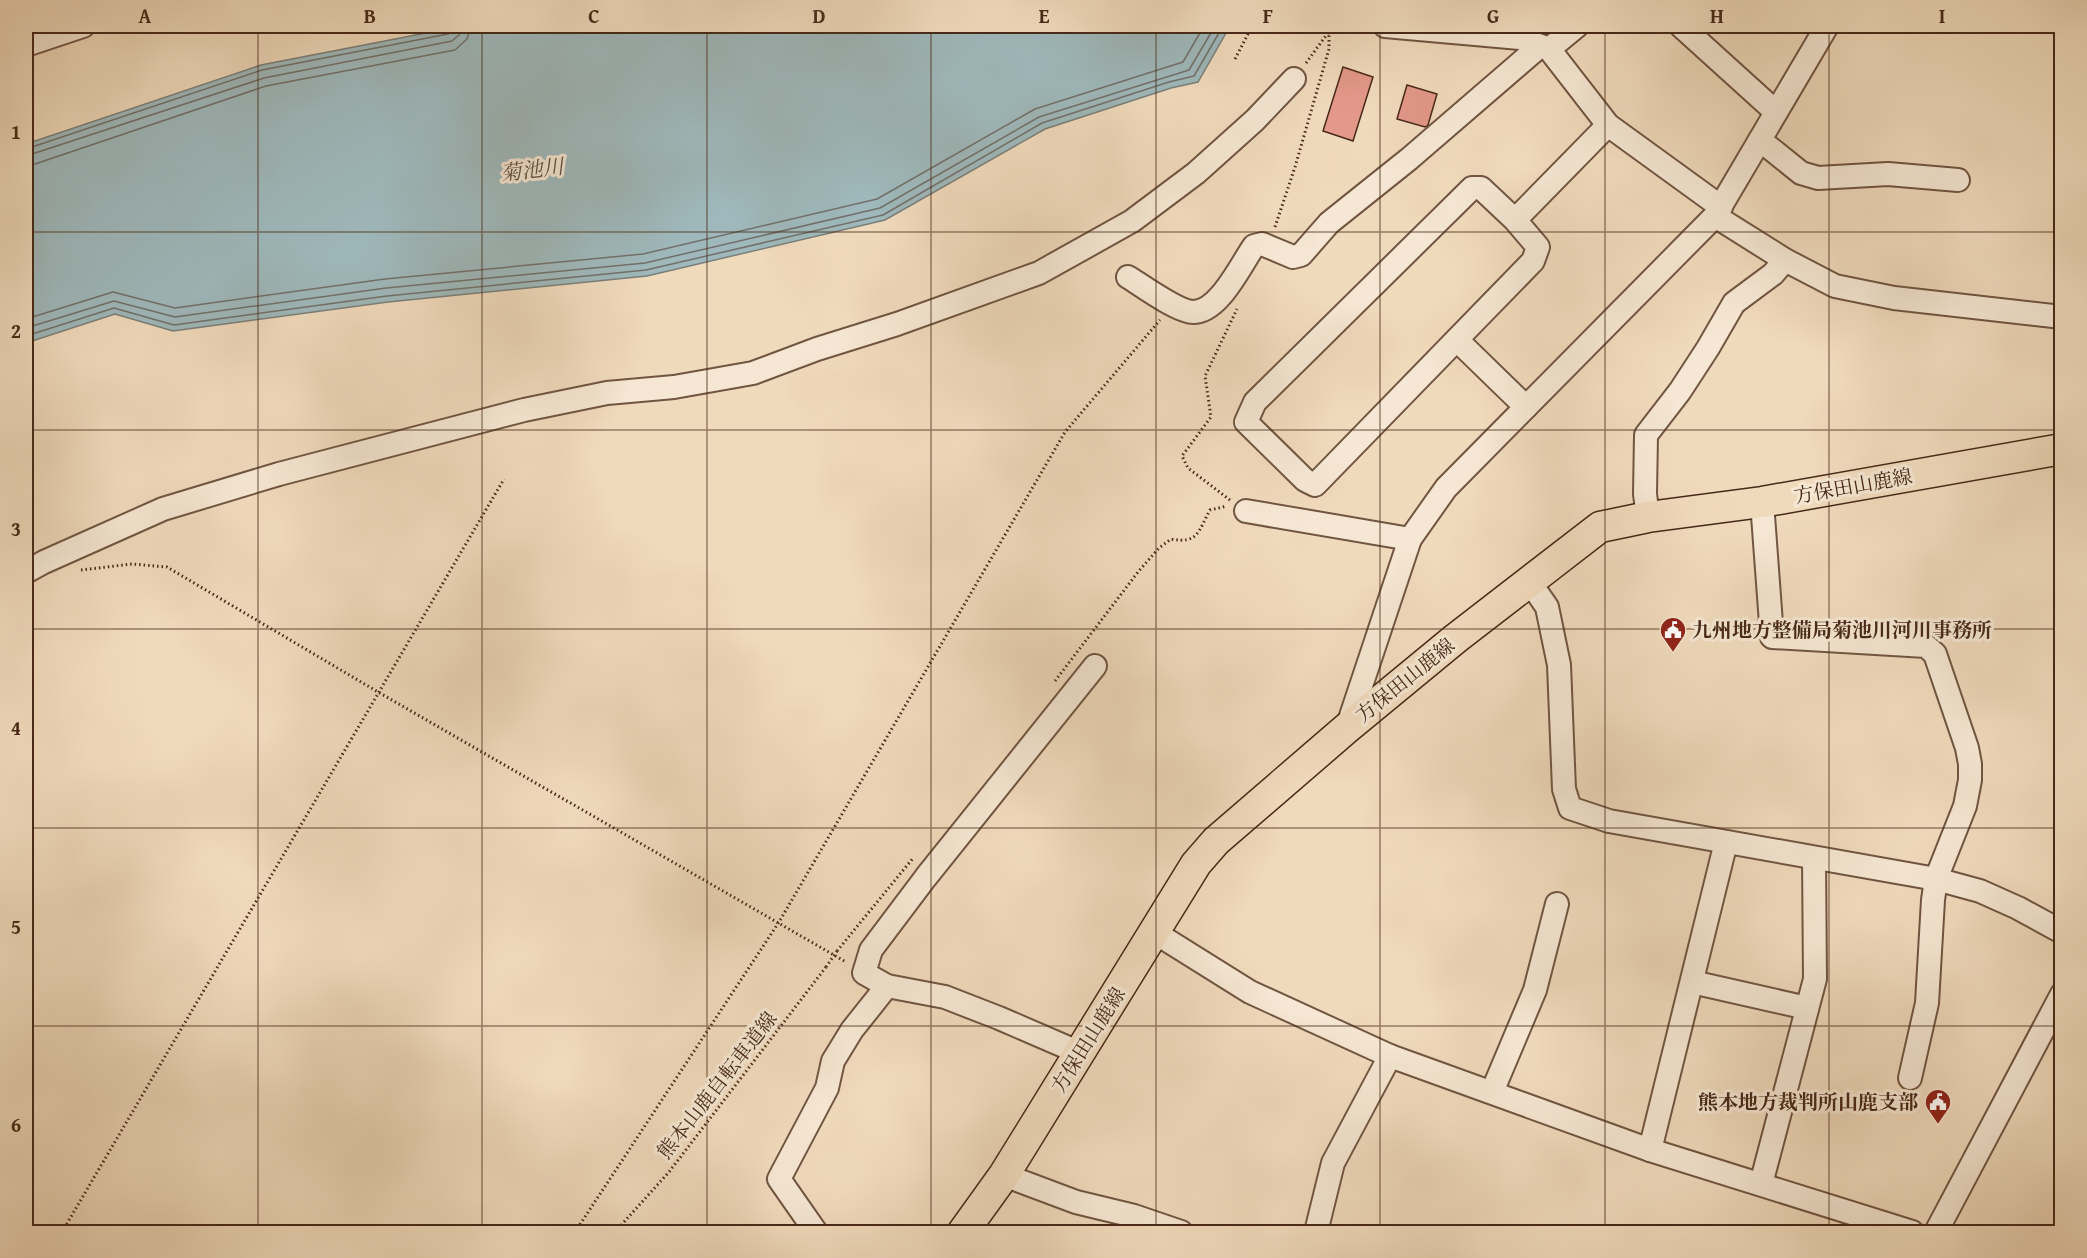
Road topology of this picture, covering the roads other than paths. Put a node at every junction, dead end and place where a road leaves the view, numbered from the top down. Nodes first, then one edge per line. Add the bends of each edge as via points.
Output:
1 (83, 26) edge
2 (1385, 26) edge
3 (1576, 26) edge
4 (1681, 26) edge
5 (1827, 26) edge
6 (26, 45) edge
7 (1544, 47) junction
8 (1294, 80) road end
9 (1776, 112) junction
10 (1608, 125) junction
11 (1760, 140) junction
12 (1958, 180) dead end
13 (1718, 211) junction
14 (1515, 220) junction
15 (1785, 260) junction
16 (1128, 277) dead end
17 (2061, 317) edge
18 (1456, 339) junction
19 (1526, 407) junction
20 (2061, 449) edge
21 (1762, 502) junction
22 (1246, 511) dead end
23 (1648, 517) junction
24 (1410, 539) junction
25 (26, 572) edge
26 (1529, 581) junction
27 (1095, 666) dead end
28 (1347, 728) junction
29 (1726, 842) junction
30 (1814, 858) junction
31 (1936, 879) junction
32 (1557, 904) dead end
33 (1154, 932) junction
34 (2061, 932) edge
35 (1692, 982) junction
36 (887, 986) junction
37 (2061, 994) edge
38 (1807, 1008) junction
39 (1080, 1053) junction
40 (1390, 1056) junction
41 (1911, 1078) dead end
42 (1492, 1092) junction
43 (1650, 1150) junction
44 (1004, 1174) junction
45 (1761, 1184) junction
46 (816, 1233) edge
47 (963, 1233) edge
48 (1181, 1233) edge
49 (1316, 1233) edge
50 (1912, 1233) edge
51 (1936, 1233) edge

1 - 6 street
2 - 7 street via 1520,38
3 - 7 street
4 - 9 street
5 - 9 street
7 - 10 street
7 - 16 street via 1329,223 1301,255 1293,257 1262,244 1254,246 1216,302 1205,310 1191,313
8 - 25 street via 1196,173 1132,221 1039,273 753,373 674,387 607,393 524,410 279,474 163,509
9 - 11 street
10 - 13 street
10 - 14 street
11 - 12 street via 1802,173 1818,178 1887,174
11 - 13 street
13 - 15 street
13 - 19 street
14 - 18 street via 1538,247 1533,261
14 - 18 street via 1481,188 1472,188 1255,402 1246,422 1305,480 1315,485
15 - 17 street via 1835,286 1864,292
15 - 23 street via 1734,303 1680,391 1646,435
18 - 19 street
19 - 24 street via 1446,488
20 - 21 main road, 方保田山鹿線
21 - 23 main road, 方保田山鹿線
21 - 31 street via 1772,637 1926,646 1935,654 1970,764 1965,806
22 - 24 street
23 - 26 main road, 方保田山鹿線 via 1600,527
24 - 28 street
26 - 28 main road, 方保田山鹿線
26 - 29 street via 1547,607 1559,664 1564,789 1570,808 1608,821
27 - 36 street via 871,950 864,973
28 - 33 main road, 方保田山鹿線 via 1216,841 1196,864
29 - 30 street
29 - 35 street
30 - 31 street
30 - 38 street via 1815,979
31 - 34 street via 1980,891
31 - 41 street via 1927,1003
32 - 42 street via 1535,990
33 - 39 main road, 方保田山鹿線
33 - 40 street via 1250,992
35 - 38 street
35 - 43 street
36 - 39 street via 945,997
36 - 46 street via 833,1061 827,1088 779,1179
37 - 51 street
38 - 45 street
39 - 44 main road, 方保田山鹿線
40 - 42 street
40 - 49 street via 1333,1163
42 - 43 street
43 - 45 street
44 - 47 main road, 方保田山鹿線
44 - 48 street via 1076,1202
45 - 50 street

